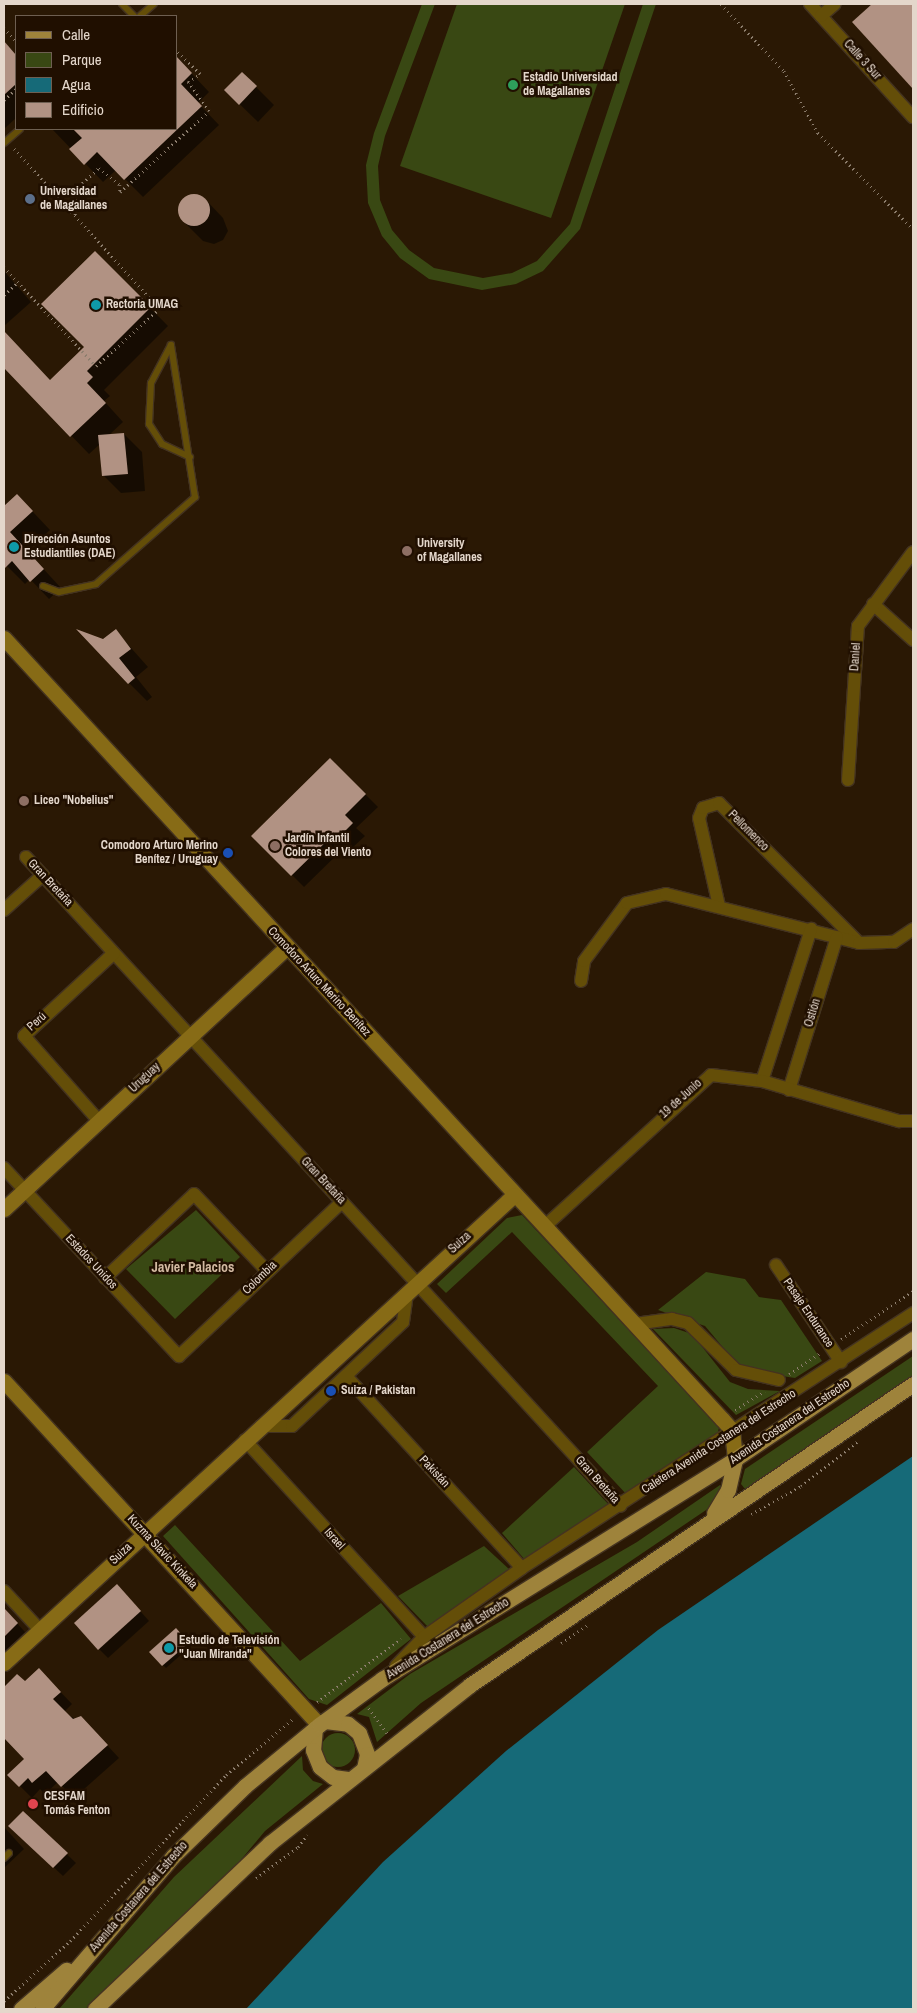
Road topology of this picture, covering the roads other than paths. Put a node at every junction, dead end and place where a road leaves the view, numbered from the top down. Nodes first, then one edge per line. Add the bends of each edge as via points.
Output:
1 (122, 4) edge
2 (154, 4) edge
3 (810, 4) edge
4 (836, 4) edge
5 (133, 15) edge
6 (141, 15) edge
7 (821, 16) junction
8 (913, 117) edge
9 (19, 130) edge
10 (5, 142) edge
11 (190, 457) junction
12 (913, 552) edge
13 (42, 586) dead end
14 (873, 604) junction
15 (4, 638) edge
16 (913, 640) edge
17 (848, 780) dead end
18 (26, 856) dead end
19 (42, 875) junction
20 (719, 906) junction
21 (4, 910) edge
22 (811, 929) junction
23 (913, 929) edge
24 (837, 937) junction
25 (859, 943) junction
26 (287, 947) junction
27 (114, 953) junction
28 (581, 981) dead end
29 (190, 1036) junction
30 (762, 1081) junction
31 (789, 1090) junction
32 (99, 1121) junction
33 (913, 1121) edge
34 (4, 1168) edge
35 (25, 1191) junction
36 (514, 1195) junction
37 (342, 1202) junction
38 (4, 1209) edge
39 (544, 1227) junction
40 (776, 1265) dead end
41 (267, 1271) junction
42 (105, 1278) junction
43 (412, 1287) junction
44 (913, 1313) edge
45 (635, 1324) junction
46 (913, 1339) edge
47 (179, 1356) joint
48 (841, 1362) junction
49 (346, 1376) junction
50 (779, 1380) dead end
51 (4, 1381) edge
52 (913, 1384) edge
53 (261, 1426) junction
54 (732, 1430) junction
55 (245, 1440) junction
56 (735, 1459) junction
57 (621, 1506) junction
58 (705, 1523) junction
59 (144, 1532) junction
60 (522, 1568) junction
61 (4, 1591) edge
62 (40, 1630) junction
63 (424, 1637) junction
64 (4, 1663) edge
65 (382, 1679) junction
66 (319, 1724) junction
67 (364, 1768) junction
68 (350, 1779) junction
69 (9, 1853) dead end
70 (4, 1858) edge
71 (103, 1937) junction
72 (21, 2009) edge
73 (42, 2009) edge
74 (95, 2009) edge

1 - 5 lane
2 - 6 lane
3 - 7 street, Calle 3 Sur
4 - 7 street
7 - 8 street, Calle 3 Sur
9 - 10 lane
11 - 11 lane via 181,401 171,345 151,383 149,424 162,444
11 - 13 lane via 197,490 191,502 96,584 60,592
12 - 14 street, Daniel
14 - 16 street
14 - 17 street, Daniel via 858,626
15 - 26 street, Comodoro Arturo Merino Benítez
18 - 19 street, Gran Bretaña
19 - 21 street
19 - 27 street, Gran Bretaña
20 - 22 street
20 - 25 street, Pellomenco via 699,818 703,808 719,803
20 - 28 street via 666,894 627,903 584,962
22 - 24 street
22 - 30 street
23 - 25 street via 894,942
24 - 25 street
24 - 31 street, Ostión
26 - 29 street, Uruguay
26 - 36 street, Comodoro Arturo Merino Benítez
27 - 29 street, Gran Bretaña
27 - 32 street, Perú via 24,1036
29 - 32 street, Uruguay
29 - 37 street, Gran Bretaña
30 - 31 street, 19 de Junio
30 - 39 street, 19 de Junio via 727,1073 704,1078
31 - 33 street, 19 de Junio via 899,1121
32 - 35 street, Uruguay
34 - 35 street, Estados Unidos
35 - 38 street, Uruguay
35 - 42 street, Estados Unidos
36 - 39 street, Comodoro Arturo Merino Benítez
36 - 43 street, Suiza
37 - 41 street, Colombia
37 - 43 street, Gran Bretaña
39 - 45 street, Comodoro Arturo Merino Benítez
40 - 48 street, Pasaje Endurance
41 - 42 street via 194,1194
41 - 47 street, Colombia
42 - 47 street, Estados Unidos
43 - 49 street via 403,1322
43 - 53 street, Suiza
43 - 57 street, Gran Bretaña
44 - 48 street, Caletera Avenida Costanera del Estrecho
45 - 50 street via 672,1319 688,1323 736,1370
45 - 54 street, Comodoro Arturo Merino Benítez
46 - 56 main road, Avenida Costanera del Estrecho
48 - 54 street, Caletera Avenida Costanera del Estrecho
49 - 53 street via 292,1426
49 - 60 street, Pakistán
51 - 59 street, Kuzma Slavic Kinkela
52 - 58 main road
53 - 55 street, Suiza
54 - 56 street
54 - 57 street, Caletera Avenida Costanera del Estrecho
55 - 59 street, Suiza
55 - 63 street, Israel
56 - 58 main road via 728,1490
56 - 65 main road, Avenida Costanera del Estrecho
57 - 60 street, Caletera Avenida Costanera del Estrecho
58 - 67 main road via 470,1685
59 - 62 street, Suiza
59 - 66 street, Kuzma Slavic Kinkela
60 - 63 street, Caletera Avenida Costanera del Estrecho
61 - 62 street
62 - 64 street, Suiza
63 - 65 street, Caletera Avenida Costanera del Estrecho
65 - 66 main road, Avenida Costanera del Estrecho
66 - 67 main road via 348,1724 359,1733 366,1746
66 - 68 main road via 312,1750 320,1767 333,1777
66 - 71 main road, Avenida Costanera del Estrecho via 211,1818
67 - 68 main road
68 - 74 main road via 270,1843
69 - 70 lane
71 - 72 main road
71 - 73 main road, Avenida Costanera del Estrecho

